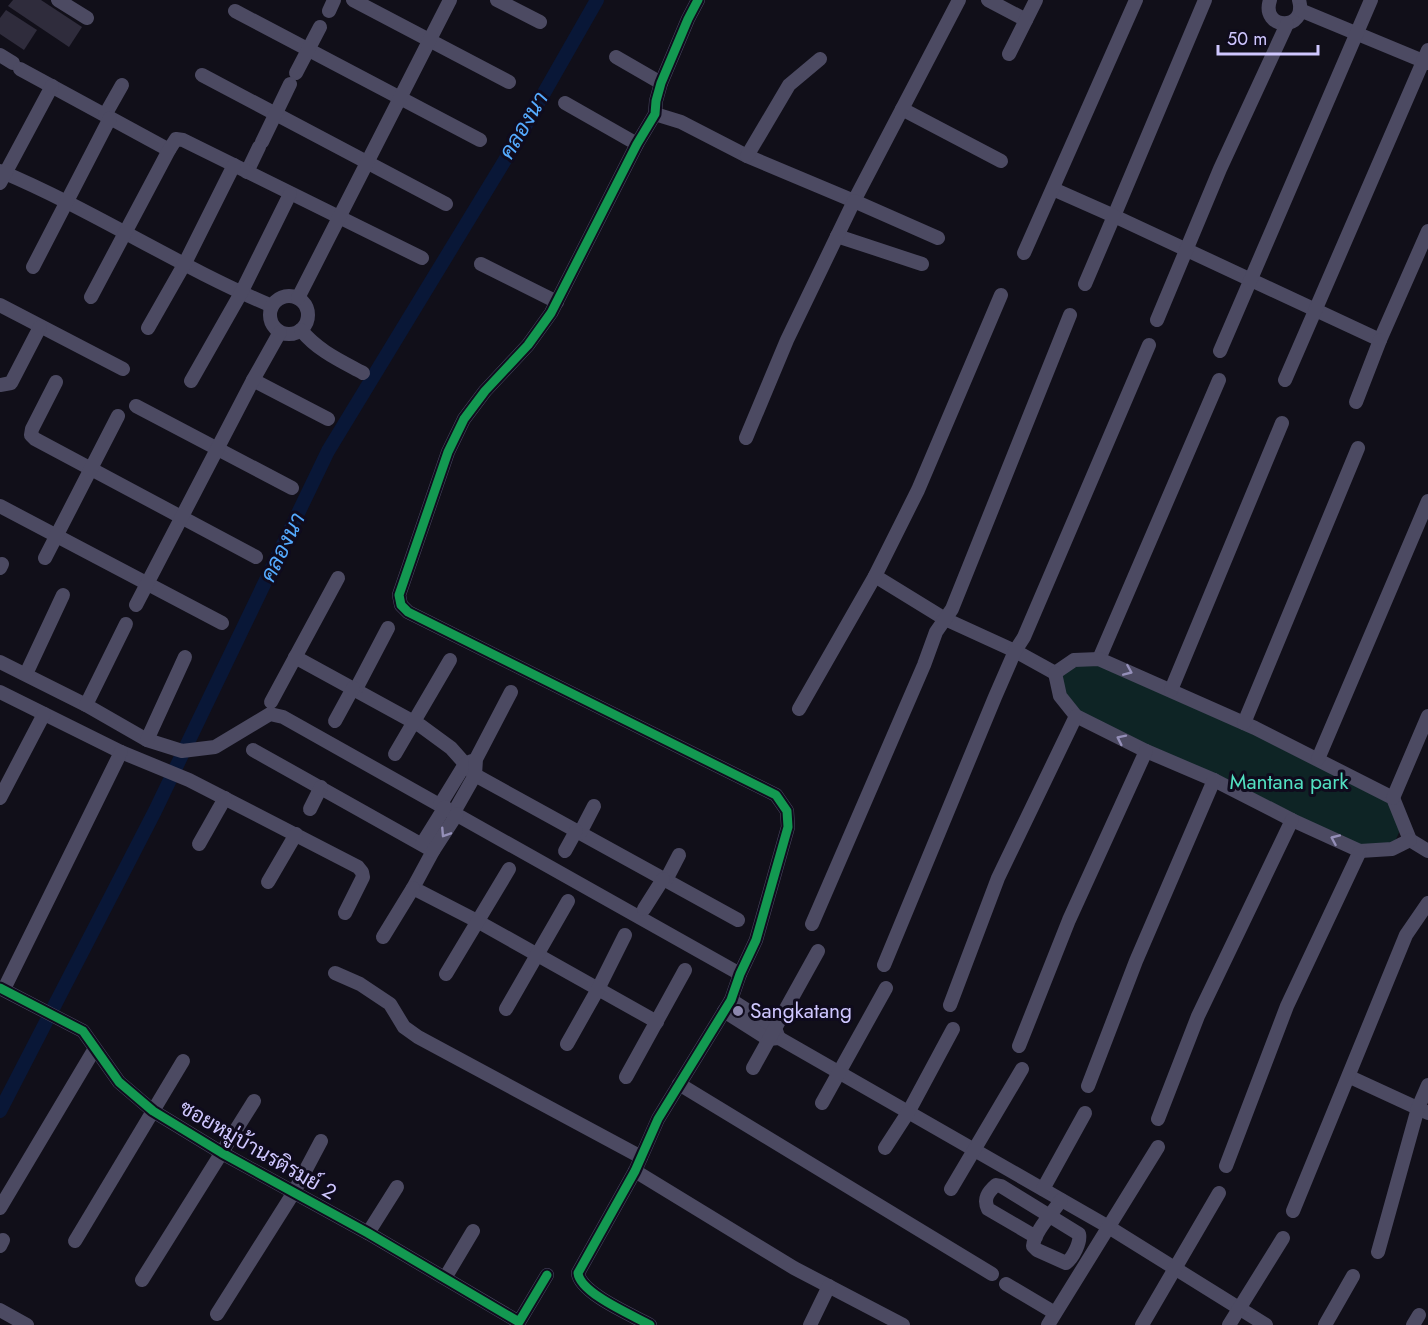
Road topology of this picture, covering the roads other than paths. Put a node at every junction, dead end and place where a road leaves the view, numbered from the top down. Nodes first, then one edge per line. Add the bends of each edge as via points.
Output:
1 (58, 0) edge
2 (353, 0) edge
3 (450, 0) edge
4 (497, 0) edge
5 (698, 0) edge
6 (959, 0) edge
7 (988, 0) edge
8 (1036, 0) edge
9 (1136, 0) edge
10 (1204, 0) edge
11 (1270, 0) edge
12 (1371, 0) edge
13 (1300, 5) edge
14 (235, 11) dead end
15 (87, 18) dead end
16 (1026, 20) junction
17 (540, 22) dead end
18 (1287, 24) junction
19 (320, 27) dead end
20 (1357, 32) junction
21 (429, 40) junction
22 (308, 50) junction
23 (1009, 54) dead end
24 (0, 55) edge
25 (616, 57) dead end
26 (820, 58) dead end
27 (1426, 58) edge
28 (202, 75) dead end
29 (509, 82) dead end
30 (662, 82) junction
31 (122, 85) dead end
32 (52, 86) junction
33 (399, 98) junction
34 (565, 103) dead end
35 (902, 109) junction
36 (275, 114) junction
37 (655, 114) junction
38 (107, 116) junction
39 (480, 140) dead end
40 (637, 144) junction
41 (169, 150) junction
42 (747, 156) junction
43 (366, 161) junction
44 (1001, 161) dead end
45 (240, 169) junction
46 (2, 176) edge
47 (1053, 189) junction
48 (290, 194) junction
49 (854, 201) junction
50 (65, 202) junction
51 (446, 204) dead end
52 (1114, 216) junction
53 (339, 217) junction
54 (1428, 231) edge
55 (124, 232) junction
56 (837, 236) junction
57 (938, 238) dead end
58 (1186, 250) junction
59 (1024, 253) dead end
60 (422, 258) dead end
61 (185, 263) junction
62 (481, 264) dead end
63 (922, 264) dead end
64 (33, 267) dead end
65 (1251, 279) junction
66 (1085, 284) dead end
67 (241, 293) junction
68 (1001, 295) dead end
69 (91, 297) dead end
70 (298, 298) junction
71 (557, 302) junction
72 (0, 305) edge
73 (272, 306) junction
74 (1315, 309) junction
75 (1070, 315) dead end
76 (1157, 320) dead end
77 (40, 327) junction
78 (148, 328) dead end
79 (301, 330) junction
80 (280, 332) junction
81 (1380, 340) junction
82 (1149, 345) dead end
83 (1220, 351) dead end
84 (123, 369) dead end
85 (363, 373) dead end
86 (253, 380) junction
87 (1219, 380) dead end
88 (1285, 380) dead end
89 (191, 381) dead end
90 (56, 382) dead end
91 (0, 385) edge
92 (1356, 402) dead end
93 (136, 406) dead end
94 (118, 416) dead end
95 (328, 419) dead end
96 (1282, 423) dead end
97 (746, 438) dead end
98 (1358, 448) dead end
99 (218, 449) junction
100 (90, 470) junction
101 (292, 488) dead end
102 (1428, 501) edge
103 (0, 506) edge
104 (182, 518) junction
105 (56, 536) junction
106 (256, 557) dead end
107 (45, 558) dead end
108 (875, 576) junction
109 (338, 578) dead end
110 (148, 584) junction
111 (63, 595) dead end
112 (136, 605) dead end
113 (945, 619) junction
114 (222, 623) dead end
115 (126, 624) dead end
116 (388, 628) dead end
117 (1015, 651) junction
118 (185, 657) dead end
119 (295, 657) junction
120 (1099, 659) junction
121 (450, 660) dead end
122 (0, 662) edge
123 (1055, 673) junction
124 (26, 674) junction
125 (354, 689) junction
126 (1171, 690) junction
127 (0, 692) edge
128 (511, 692) dead end
129 (272, 702) dead end
130 (86, 705) junction
131 (799, 709) dead end
132 (44, 714) junction
133 (1076, 716) junction
134 (1428, 716) edge
135 (335, 721) dead end
136 (414, 722) junction
137 (1244, 723) junction
138 (147, 740) junction
139 (254, 750) dead end
140 (1146, 751) junction
141 (121, 752) junction
142 (395, 754) dead end
143 (1318, 759) junction
144 (472, 766) junction
145 (1214, 780) junction
146 (321, 787) junction
147 (0, 798) edge
148 (225, 798) junction
149 (1393, 798) junction
150 (594, 806) dead end
151 (310, 809) dead end
152 (449, 810) junction
153 (1292, 820) junction
154 (578, 832) junction
155 (296, 834) junction
156 (1410, 840) junction
157 (199, 844) dead end
158 (428, 848) junction
159 (1360, 850) junction
160 (565, 851) dead end
161 (1428, 851) edge
162 (679, 855) dead end
163 (509, 869) dead end
164 (664, 880) junction
165 (268, 882) dead end
166 (413, 888) junction
167 (568, 901) dead end
168 (1428, 903) edge
169 (644, 909) dead end
170 (345, 913) dead end
171 (738, 920) dead end
172 (477, 921) junction
173 (812, 924) dead end
174 (625, 935) dead end
175 (383, 937) dead end
176 (818, 951) dead end
177 (537, 954) junction
178 (884, 965) dead end
179 (685, 970) dead end
180 (335, 972) dead end
181 (446, 974) dead end
182 (740, 974) junction
183 (886, 988) dead end
184 (598, 989) junction
185 (6, 991) edge
186 (950, 1005) dead end
187 (727, 1006) junction
188 (506, 1009) dead end
189 (657, 1022) junction
190 (953, 1029) dead end
191 (774, 1035) junction
192 (567, 1044) dead end
193 (1019, 1046) dead end
194 (94, 1050) junction
195 (183, 1061) dead end
196 (753, 1068) dead end
197 (1023, 1069) dead end
198 (840, 1072) junction
199 (627, 1077) dead end
200 (1350, 1077) junction
201 (679, 1084) junction
202 (1428, 1085) edge
203 (1088, 1086) dead end
204 (254, 1101) dead end
205 (822, 1103) dead end
206 (153, 1111) junction
207 (909, 1111) junction
208 (1423, 1111) edge
209 (1085, 1113) dead end
210 (1158, 1119) dead end
211 (321, 1141) dead end
212 (1158, 1147) dead end
213 (885, 1148) dead end
214 (975, 1149) junction
215 (222, 1153) junction
216 (641, 1157) junction
217 (1226, 1166) dead end
218 (635, 1171) junction
219 (396, 1187) dead end
220 (951, 1189) dead end
221 (1043, 1189) junction
222 (294, 1192) junction
223 (1219, 1193) dead end
224 (1061, 1200) junction
225 (0, 1208) edge
226 (1293, 1211) dead end
227 (1050, 1217) junction
228 (1107, 1226) junction
229 (473, 1231) dead end
230 (368, 1233) junction
231 (1036, 1236) junction
232 (1282, 1238) dead end
233 (75, 1241) dead end
234 (1378, 1252) dead end
235 (1174, 1268) junction
236 (992, 1274) dead end
237 (547, 1275) dead end
238 (1353, 1276) dead end
239 (445, 1278) junction
240 (142, 1280) dead end
241 (1006, 1284) dead end
242 (829, 1286) junction
243 (1239, 1308) junction
244 (0, 1310) edge
245 (217, 1314) dead end
246 (1051, 1319) edge
247 (27, 1325) edge
248 (650, 1325) edge
249 (810, 1325) edge
250 (903, 1325) edge
251 (1142, 1325) edge
252 (1229, 1325) edge
253 (1266, 1325) edge
254 (1325, 1325) edge

1 - 15 street
2 - 21 street
3 - 21 street
4 - 17 street
5 - 30 street
6 - 35 street
7 - 16 street
8 - 16 street
9 - 47 street
10 - 52 street
11 - 18 street via 1272,19
12 - 20 street
13 - 18 street via 1296,19
13 - 20 street
14 - 22 street
16 - 23 street
18 - 58 street
19 - 22 street
20 - 27 street
20 - 65 street
21 - 29 street
21 - 33 street
22 - 33 street
22 - 36 street
24 - 32 street
25 - 30 street
26 - 42 street via 789,85
27 - 74 street
28 - 36 street
30 - 37 street
31 - 38 street
32 - 38 street
32 - 46 street
33 - 39 street
33 - 43 street
34 - 40 street
35 - 44 street
35 - 49 street
36 - 43 street
36 - 45 street via 260,144
37 - 40 street
37 - 42 street via 681,122
38 - 41 street
38 - 50 street
40 - 71 street
41 - 45 street via 174,140 180,139
41 - 55 street
42 - 49 street
43 - 51 street
43 - 53 street
45 - 48 street
45 - 61 street
46 - 50 street
47 - 52 street
47 - 59 street
48 - 53 street
48 - 67 street
49 - 56 street
49 - 57 street
50 - 55 street
50 - 64 street
52 - 58 street
52 - 66 street
53 - 60 street
53 - 70 street
54 - 81 street
55 - 61 street
55 - 69 street
56 - 63 street
56 - 97 street
58 - 65 street
58 - 76 street
61 - 67 street
61 - 78 street
62 - 71 street
65 - 74 street
65 - 83 street
67 - 73 street
67 - 89 street
68 - 108 street via 918,490
70 - 73 street via 283,297
70 - 79 street via 308,317
71 - 182 street via 528,345 464,420 448,452 399,595 401,605 408,612 776,795 787,811 788,827 756,940
72 - 77 street
73 - 80 street via 271,321
74 - 81 street
74 - 88 street
75 - 113 street
77 - 84 street
77 - 91 street via 11,383
79 - 80 street via 295,334
79 - 85 street via 320,349
80 - 86 street
81 - 92 street
82 - 117 street
86 - 95 street
86 - 99 street
87 - 120 street
90 - 100 street via 31,435
93 - 99 street
94 - 100 street
96 - 126 street
98 - 137 street
99 - 101 street
99 - 104 street
100 - 104 street
100 - 105 street
102 - 143 street
103 - 105 street
104 - 106 street
104 - 110 street
105 - 107 street
105 - 110 street
108 - 113 street
108 - 131 street
109 - 119 street
110 - 112 street
110 - 114 street
111 - 124 street
113 - 117 street
113 - 173 street via 936,632
115 - 130 street
116 - 125 street
117 - 123 street
117 - 178 street
118 - 138 street
119 - 125 street
119 - 129 street
120 - 123 street via 1074,660
120 -> 126 street
121 - 136 street
122 - 124 street
123 - 133 street via 1060,696
124 - 130 street
125 - 135 street
125 - 136 street
126 - 137 street
127 - 132 street
128 - 144 street
130 - 138 street
132 - 141 street
132 - 147 street
140 -> 133 street
133 - 186 street via 998,878
134 - 149 street
136 - 142 street
136 - 144 street
137 - 143 street
138 - 152 street via 182,751 203,750 228,741 274,714
139 - 146 street
140 - 145 street
140 - 193 street via 1069,920
141 - 148 street
141 - 185 street
143 - 149 street
144 - 152 street
144 - 154 street
145 - 153 street
145 - 203 street via 1136,961
146 - 151 street
146 - 158 street
148 - 155 street
148 - 157 street
149 - 156 street
150 - 154 street
152 - 158 street
152 - 182 street
159 -> 153 street
153 - 210 street via 1198,1016
154 - 160 street
154 - 164 street
155 - 165 street
155 - 170 street via 362,872
156 - 159 street via 1392,849
156 - 161 street
158 - 166 street
159 - 217 street via 1287,1006
162 - 164 street
163 - 172 street
164 - 169 street
164 - 171 street
166 - 172 street
166 - 175 street
167 - 177 street
168 - 200 street via 1406,935
172 - 177 street
172 - 181 street
174 - 184 street
176 - 191 street
177 - 184 street
177 - 188 street
179 - 189 street
180 - 216 street via 390,1004 404,1027 418,1037
182 - 187 street
183 - 198 street
184 - 189 street
184 - 192 street
185 - 194 street, ซอยหมู่บ้านรติรมย์ 2 via 83,1031
187 - 191 street
187 - 201 street
189 - 199 street
190 - 207 street
191 - 196 street
191 - 198 street
194 - 206 street, ซอยหมู่บ้านรติรมย์ 2 via 119,1082
194 - 225 street
195 - 206 street
197 - 214 street
198 - 205 street
198 - 207 street
200 - 208 street
200 - 226 street
201 - 216 street
201 - 236 street
202 - 208 street
204 - 215 street
206 - 215 street, ซอยหมู่บ้านรติรมย์ 2
206 - 233 street
207 - 213 street
207 - 214 street
208 - 234 street
209 - 221 street
211 - 222 street
212 - 228 street
214 - 220 street
214 - 221 street
215 - 222 street, ซอยหมู่บ้านรติรมย์ 2
215 - 240 street
216 - 218 street
218 - 242 street
218 - 248 street via 578,1273 582,1284
219 - 230 street
221 - 224 street
222 - 230 street, ซอยหมู่บ้านรติรมย์ 2
222 - 245 street
223 - 235 street
224 - 227 street
224 - 228 street
227 - 231 street
227 - 231 street via 1080,1236 1069,1261 1062,1262 1036,1250
227 - 231 street via 1000,1186 996,1185 987,1196 988,1209
228 - 235 street
228 - 246 street
229 - 239 street
230 - 239 street, ซอยหมู่บ้านรติรมย์ 2
232 - 243 street
235 - 243 street
235 - 251 street
237 - 239 street, ซอยหมู่บ้านรติรมย์ 2 via 519,1322
238 - 254 street
241 - 246 street
242 - 249 street
242 - 250 street
243 - 252 street
243 - 253 street
244 - 247 street

